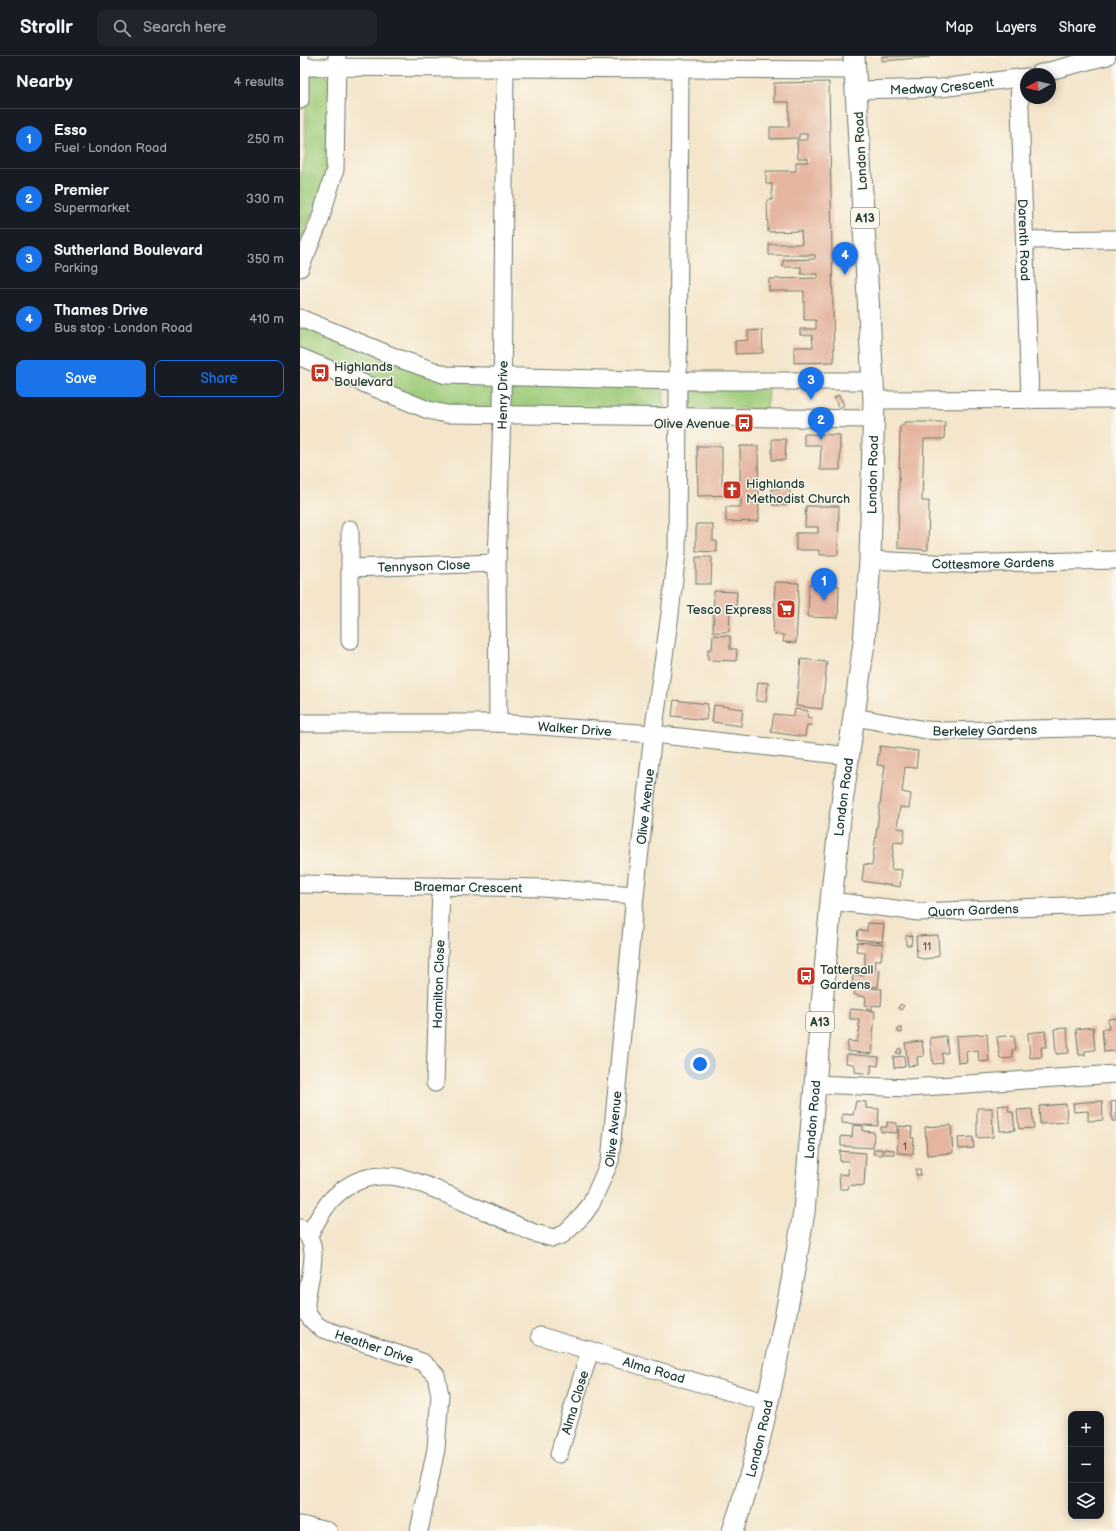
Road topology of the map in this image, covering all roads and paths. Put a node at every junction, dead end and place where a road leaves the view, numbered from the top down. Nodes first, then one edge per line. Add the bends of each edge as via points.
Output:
1 (300, 56) edge
2 (1106, 56) edge
3 (337, 62) edge
4 (563, 62) edge
5 (300, 67) edge
6 (505, 68) junction
7 (680, 68) junction
8 (1056, 69) edge
9 (855, 72) edge
10 (1020, 78) edge
11 (300, 100) edge
12 (1023, 104) edge
13 (1116, 239) edge
14 (1026, 240) junction
15 (300, 268) edge
16 (300, 318) edge
17 (300, 358) edge
18 (502, 378) junction
19 (677, 381) junction
20 (1116, 399) edge
21 (874, 400) junction
22 (1030, 400) junction
23 (502, 415) junction
24 (678, 417) junction
25 (350, 529) dead end
26 (870, 560) junction
27 (1116, 560) edge
28 (497, 563) junction
29 (350, 568) junction
30 (350, 641) dead end
31 (854, 717) junction
32 (300, 723) edge
33 (498, 723) junction
34 (1116, 727) edge
35 (653, 734) junction
36 (849, 756) junction
37 (300, 884) edge
38 (441, 886) junction
39 (635, 895) junction
40 (831, 902) junction
41 (1116, 904) edge
42 (1116, 1074) edge
43 (435, 1083) dead end
44 (815, 1084) junction
45 (304, 1232) edge
46 (540, 1336) dead end
47 (590, 1350) junction
48 (768, 1403) junction
49 (559, 1454) dead end
50 (300, 1525) edge
51 (328, 1531) edge
52 (419, 1531) edge
53 (733, 1531) edge

1 - 5 street
2 - 8 street
3 - 5 street, Medway Crescent
3 - 6 street, Medway Crescent
3 - 15 street via 335,170 319,223
4 - 6 street, Medway Crescent
4 - 7 street, Medway Crescent
5 - 11 street
6 - 18 street, Henry Drive
7 - 9 street, Medway Crescent
7 - 19 street, Olive Avenue
9 - 10 street, Medway Crescent via 942,88
9 - 21 main road, London Road / A13
12 - 14 street, Darenth Road
13 - 14 street
14 - 22 street, Darenth Road
16 - 18 street via 446,376
17 - 23 street via 428,410 463,415
18 - 19 street
18 - 23 street, Henry Drive
19 - 21 street
19 - 24 street, Olive Avenue
20 - 22 street
21 - 22 street
21 - 24 street
21 - 26 main road, London Road / A13
23 - 24 street
23 - 28 street, Henry Drive
24 - 35 street, Olive Avenue via 678,524 674,584
25 - 29 street
26 - 27 street, Cottesmore Gardens via 955,564
26 - 31 main road, London Road / A13 via 864,643
28 - 29 street, Tennyson Close
28 - 33 street, Henry Drive
29 - 30 street
31 - 34 street, Berkeley Gardens via 926,730 948,731
31 - 36 main road, London Road / A13
32 - 33 street, Walker Drive
33 - 35 street, Walker Drive
35 - 36 street, Walker Drive
35 - 39 street, Olive Avenue
36 - 40 main road, London Road / A13
37 - 38 street, Braemar Crescent
38 - 39 street, Braemar Crescent via 543,888
38 - 43 street, Hamilton Close
39 - 45 street, Olive Avenue via 610,1161 584,1214 562,1235 544,1237 415,1180 382,1175 360,1180 338,1194
40 - 41 street, Quorn Gardens via 919,912
40 - 44 main road, London Road / A13
42 - 44 street via 908,1088
44 - 48 main road, London Road / A13 via 804,1212
45 - 52 street, Heather Drive via 312,1244 306,1308 314,1322 323,1329 422,1362 432,1370 438,1382 440,1395 436,1449
46 - 47 street, Alma Road
47 - 48 street, Alma Road
47 - 49 street, Alma Close
48 - 53 main road, London Road / A13 via 745,1496
50 - 51 street

